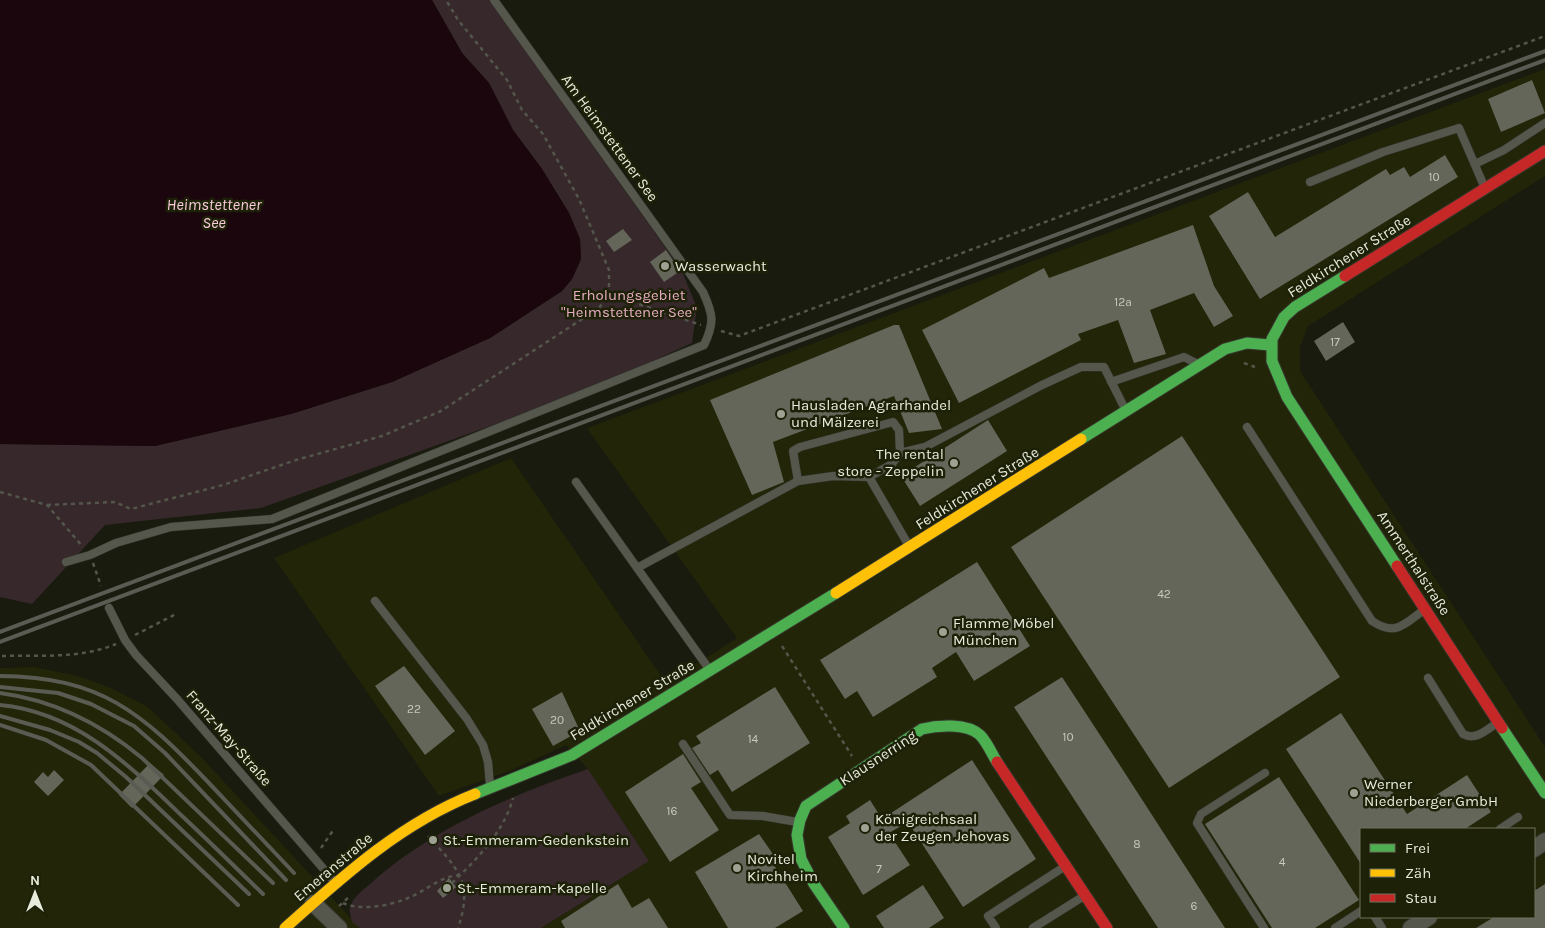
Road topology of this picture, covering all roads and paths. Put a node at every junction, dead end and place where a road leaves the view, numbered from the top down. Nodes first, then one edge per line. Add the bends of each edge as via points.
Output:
1 (446, 0) edge
2 (494, 0) edge
3 (1545, 36) edge
4 (1545, 123) edge
5 (1545, 151) edge
6 (1475, 164) junction
7 (1310, 182) dead end
8 (1485, 188) junction
9 (609, 294) junction
10 (712, 329) junction
11 (1270, 345) junction
12 (1200, 365) junction
13 (1111, 382) junction
14 (1126, 412) junction
15 (1247, 427) dead end
16 (900, 453) junction
17 (869, 477) junction
18 (798, 481) junction
19 (576, 482) dead end
20 (0, 492) edge
21 (47, 505) junction
22 (910, 547) junction
23 (90, 555) junction
24 (66, 562) dead end
25 (637, 568) junction
26 (101, 586) dead end
27 (375, 601) dead end
28 (109, 608) dead end
29 (1426, 609) junction
30 (176, 614) dead end
31 (773, 632) junction
32 (128, 638) junction
33 (2, 656) dead end
34 (711, 671) junction
35 (1428, 678) dead end
36 (1499, 721) junction
37 (684, 744) dead end
38 (860, 770) junction
39 (1265, 773) dead end
40 (490, 788) junction
41 (514, 792) dead end
42 (1545, 793) edge
43 (1518, 817) dead end
44 (798, 822) junction
45 (1502, 828) edge
46 (334, 829) dead end
47 (402, 831) joint
48 (427, 835) dead end
49 (314, 859) junction
50 (1066, 865) junction
51 (460, 875) junction
52 (336, 882) junction
53 (452, 883) dead end
54 (1085, 895) junction
55 (313, 903) junction
56 (343, 903) dead end
57 (1360, 912) edge
58 (1427, 918) edge
59 (285, 928) edge
60 (339, 928) edge
61 (458, 928) edge
62 (844, 928) edge
63 (996, 928) edge
64 (1032, 928) edge
65 (1107, 928) edge
66 (1264, 928) edge
67 (1335, 928) edge
68 (1411, 928) edge

1 - 9 path via 458,20 507,80 522,110 543,134 578,199 609,270
2 - 10 lane, Am Heimstettener See via 703,292 712,312
3 - 10 path via 739,336
4 - 6 lane via 1504,150
5 - 8 street, Feldkirchener Straße
6 - 7 lane via 1459,128 1383,152
6 - 8 lane
8 - 11 street, Feldkirchener Straße via 1295,307 1280,321
9 - 10 path
9 - 21 path via 599,308 441,411 382,436 223,485 131,509 115,502
10 - 23 lane via 704,345 272,519 171,527 116,543
11 - 12 street, Feldkirchener Straße via 1237,344
11 - 29 street, Ammerthalstraße via 1272,368 1287,397
12 - 13 lane via 1184,357
12 - 14 street, Feldkirchener Straße
13 - 14 lane
13 - 16 lane via 1104,367 1081,367 1042,384 925,447
14 - 22 street, Feldkirchener Straße
15 - 29 lane via 1372,621 1396,630
16 - 17 lane via 892,464
16 - 18 lane via 899,430 893,422 800,447 793,451
17 - 18 lane via 833,476
17 - 22 lane
18 - 25 lane
19 - 25 lane
20 - 21 path
21 - 23 path
22 - 31 street, Feldkirchener Straße
23 - 24 lane
23 - 26 path
25 - 34 lane
27 - 40 lane via 483,745
28 - 32 lane, Franz-May-Straße
29 - 36 street, Ammerthalstraße
30 - 32 path
31 - 34 street, Feldkirchener Straße
31 - 38 path
32 - 33 path via 78,655
32 - 49 lane, Franz-May-Straße
34 - 40 street, Feldkirchener Straße via 572,755
35 - 36 lane via 1463,734 1476,736
36 - 42 street, Ammerthalstraße
37 - 44 lane via 730,815
38 - 44 street, Klausnerring via 806,806
38 - 50 street, Klausnerring via 922,729 956,725 978,734
39 - 66 lane via 1200,814 1197,823
40 - 47 street, Feldkirchener Straße
41 - 51 path via 510,809 496,837
43 - 45 lane
44 - 62 street via 798,853
46 - 49 path
47 - 52 street, Emeranstraße
48 - 51 path
49 - 52 lane, Franz-May-Straße
50 - 54 street, Klausnerring
50 - 63 lane via 988,916
51 - 53 path
51 - 56 path via 449,876 407,899 373,906 353,907
51 - 61 path via 464,886
52 - 55 street, Emeranstraße
54 - 64 lane
54 - 65 street, Klausnerring
55 - 59 street, Emeranstraße
55 - 60 street
57 - 67 lane
58 - 68 street

